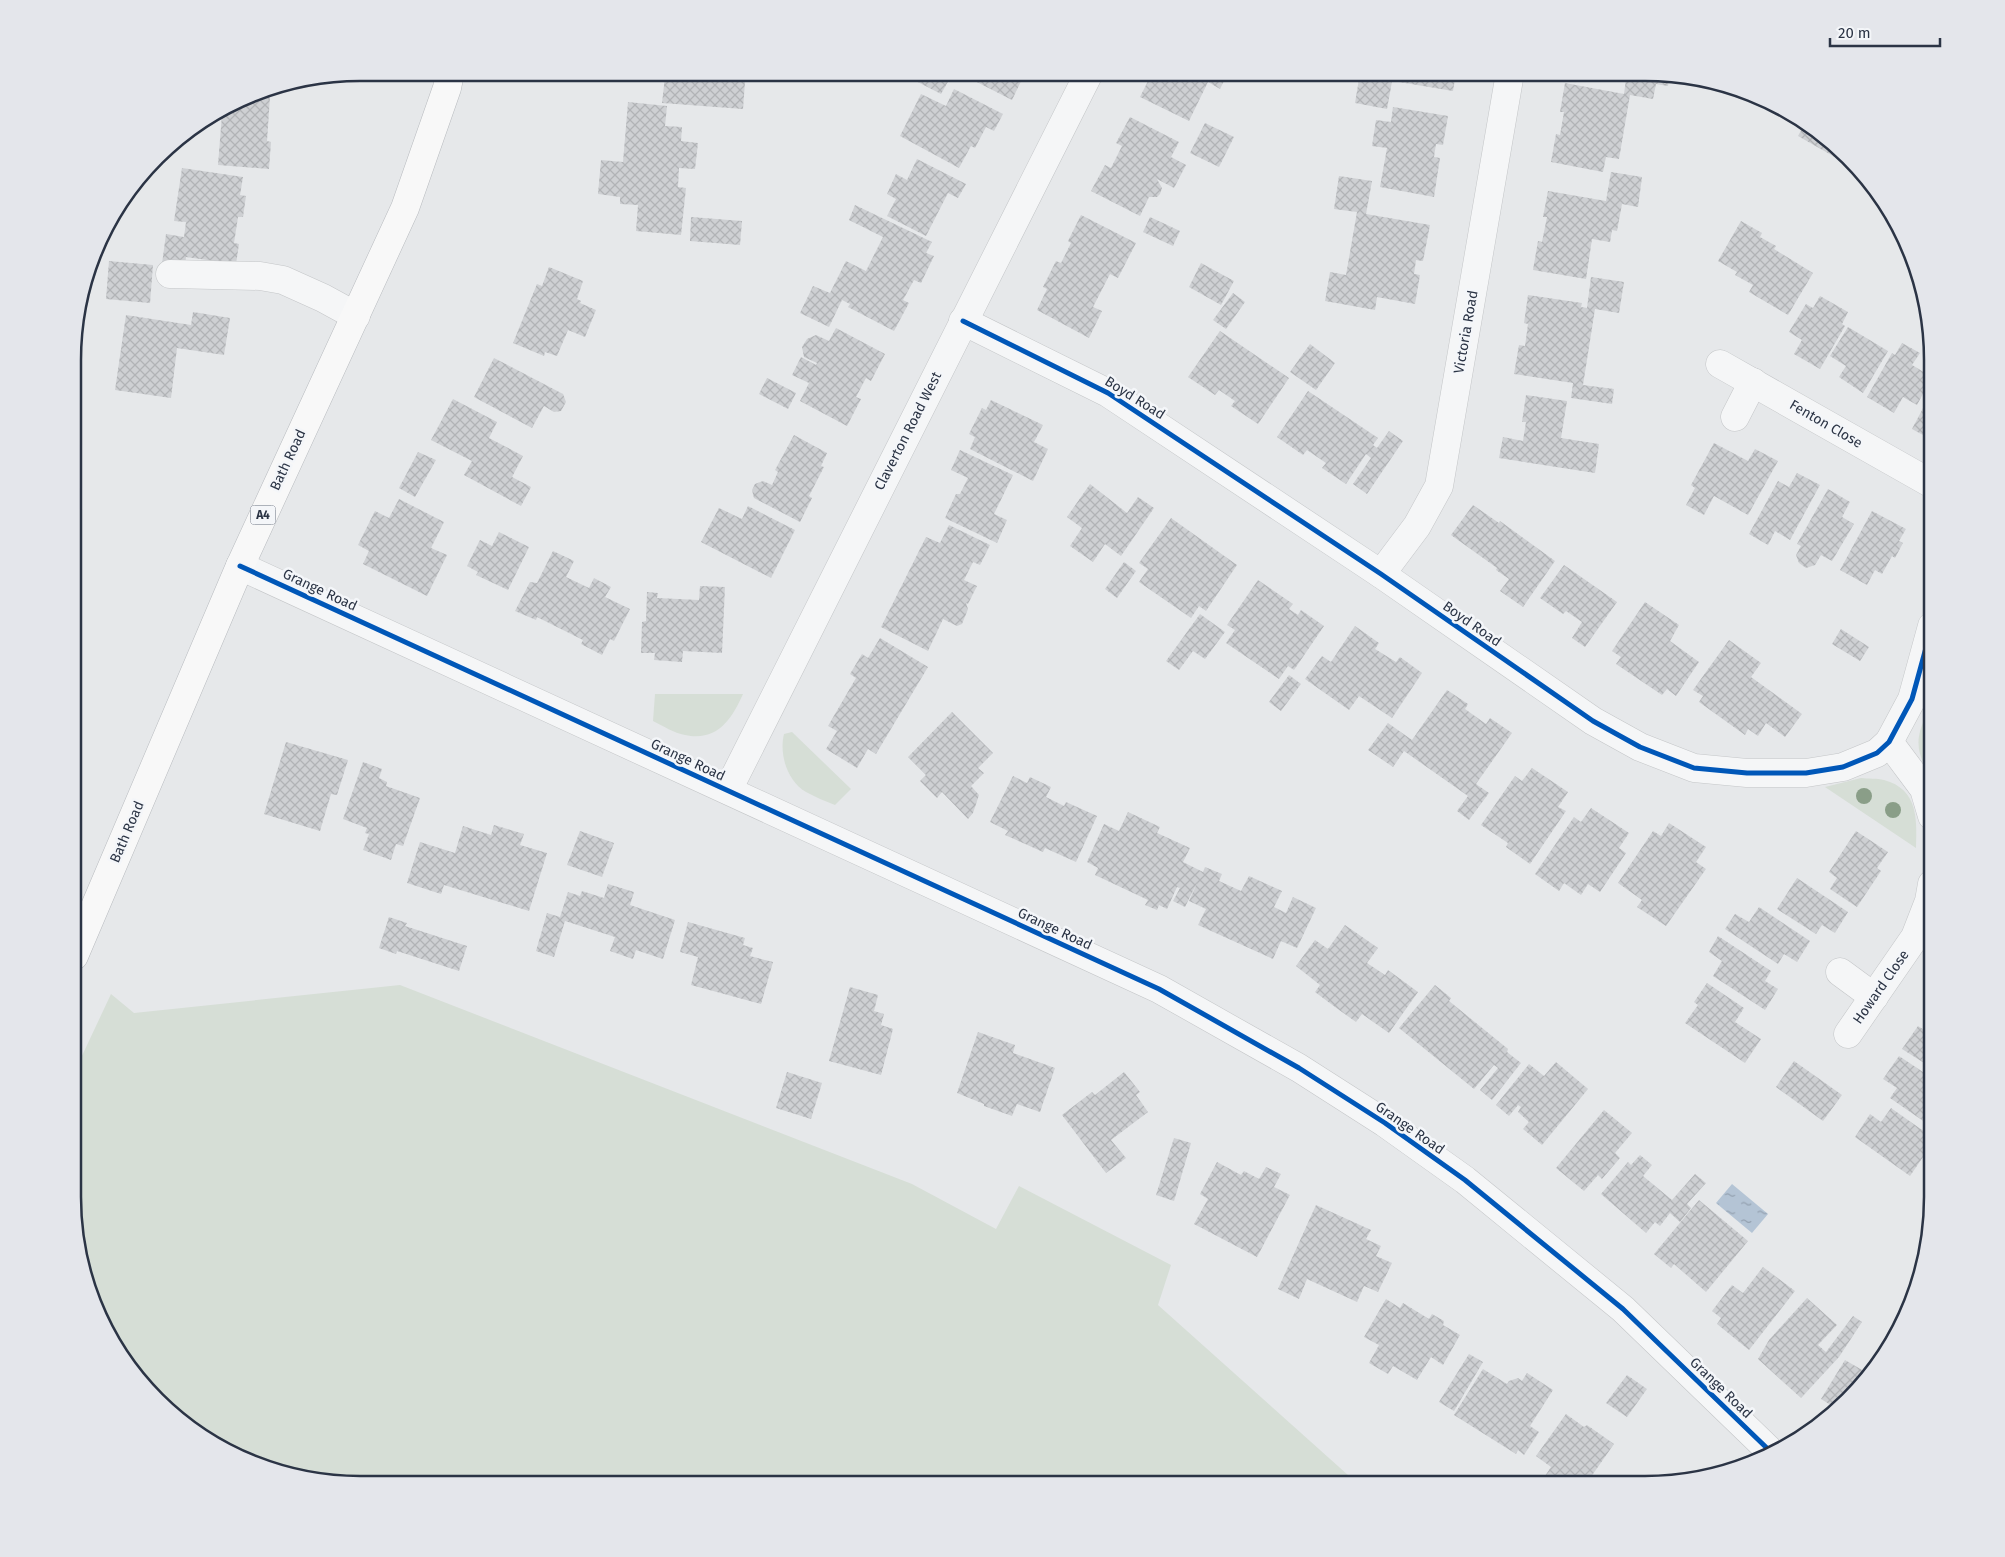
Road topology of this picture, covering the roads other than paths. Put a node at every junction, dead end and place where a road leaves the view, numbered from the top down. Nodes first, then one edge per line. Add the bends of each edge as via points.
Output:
1 (448, 81) edge
2 (1085, 81) edge
3 (1509, 81) edge
4 (170, 274) dead end
5 (356, 316) junction
6 (963, 321) junction
7 (1720, 364) dead end
8 (1753, 382) junction
9 (1735, 417) dead end
10 (1924, 479) edge
11 (240, 566) junction
12 (1381, 574) junction
13 (1924, 655) edge
14 (1889, 742) junction
15 (1924, 789) edge
16 (728, 790) junction
17 (1924, 914) edge
18 (81, 940) edge
19 (1840, 972) dead end
20 (1874, 997) junction
21 (1848, 1034) dead end
22 (1766, 1448) edge

1 - 5 highway, Bath Road / A4 via 405,208
2 - 6 street, Claverton Road West
3 - 12 street, Victoria Road via 1439,486 1417,526
4 - 5 street via 260,276 283,280
5 - 11 highway, Bath Road / A4
6 - 12 street, Boyd Road via 1108,393
6 - 16 street, Claverton Road West
7 - 8 street, Fenton Close
8 - 9 street
8 - 10 street, Fenton Close
11 - 16 street, Grange Road
11 - 18 highway, Bath Road / A4
12 - 14 street, Boyd Road via 1593,721 1640,747 1694,768 1747,773 1806,773 1843,767 1878,753
13 - 14 street, Boyd Road via 1912,699
14 - 15 street
16 - 22 street, Grange Road via 1159,989 1299,1068 1385,1123 1465,1180 1623,1310
17 - 20 street, Howard Close via 1915,937
19 - 20 street
20 - 21 street, Howard Close

